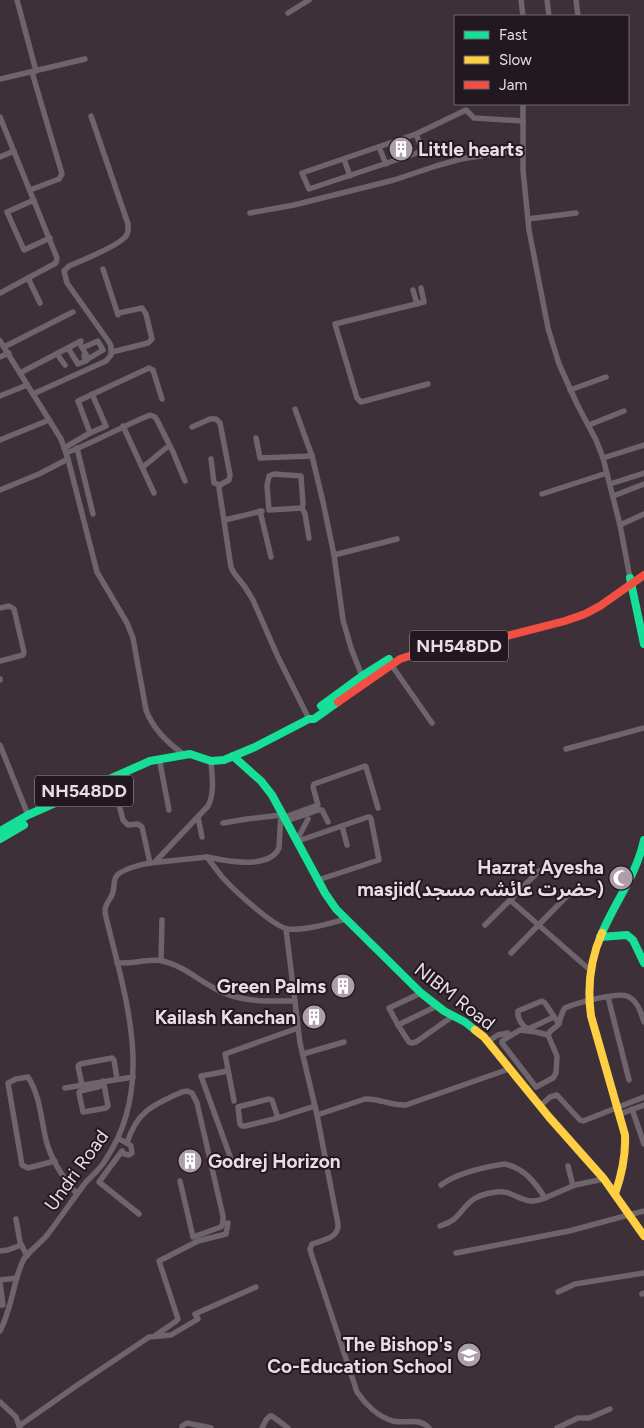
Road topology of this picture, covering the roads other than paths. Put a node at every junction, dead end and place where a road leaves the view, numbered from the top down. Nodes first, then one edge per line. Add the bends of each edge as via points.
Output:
1 (17, 0) edge
2 (309, 0) edge
3 (520, 0) edge
4 (547, 0) edge
5 (576, 0) edge
6 (288, 13) dead end
7 (523, 15) edge
8 (549, 15) edge
9 (578, 15) edge
10 (85, 59) dead end
11 (34, 71) junction
12 (0, 79) edge
13 (523, 105) edge
14 (91, 116) dead end
15 (0, 117) edge
16 (523, 121) junction
17 (3, 131) edge
18 (416, 134) junction
19 (380, 147) junction
20 (523, 149) junction
21 (14, 151) junction
22 (0, 157) edge
23 (344, 159) junction
24 (386, 164) junction
25 (350, 176) junction
26 (30, 190) junction
27 (34, 200) junction
28 (250, 213) dead end
29 (576, 213) dead end
30 (528, 219) junction
31 (50, 238) junction
32 (103, 269) dead end
33 (28, 278) junction
34 (421, 288) dead end
35 (413, 290) dead end
36 (0, 293) edge
37 (40, 303) dead end
38 (417, 304) junction
39 (73, 312) dead end
40 (78, 342) junction
41 (2, 344) edge
42 (68, 348) junction
43 (82, 348) dead end
44 (112, 352) junction
45 (8, 353) junction
46 (57, 354) junction
47 (0, 357) edge
48 (65, 365) dead end
49 (20, 373) junction
50 (606, 377) dead end
51 (428, 384) dead end
52 (27, 385) junction
53 (570, 390) junction
54 (33, 394) junction
55 (92, 394) junction
56 (0, 396) edge
57 (162, 399) dead end
58 (295, 409) dead end
59 (624, 411) dead end
60 (49, 420) junction
61 (123, 426) junction
62 (589, 426) junction
63 (192, 427) dead end
64 (90, 433) junction
65 (256, 438) dead end
66 (0, 440) edge
67 (644, 445) edge
68 (77, 448) junction
69 (166, 448) dead end
70 (66, 453) junction
71 (312, 456) junction
72 (603, 458) junction
73 (210, 459) dead end
74 (143, 467) junction
75 (607, 473) junction
76 (644, 473) edge
77 (185, 481) dead end
78 (610, 484) junction
79 (644, 484) edge
80 (220, 485) junction
81 (0, 490) edge
82 (154, 493) dead end
83 (542, 494) dead end
84 (612, 496) junction
85 (302, 508) junction
86 (269, 510) junction
87 (260, 511) junction
88 (93, 514) dead end
89 (644, 514) edge
90 (225, 520) junction
91 (620, 525) junction
92 (309, 538) dead end
93 (397, 539) dead end
94 (334, 555) junction
95 (271, 557) dead end
96 (644, 566) edge
97 (644, 574) edge
98 (631, 582) junction
99 (0, 608) edge
100 (644, 644) edge
101 (0, 661) edge
102 (390, 662) junction
103 (362, 676) junction
104 (309, 719) junction
105 (432, 723) dead end
106 (644, 728) edge
107 (0, 745) edge
108 (566, 749) dead end
109 (183, 754) junction
110 (233, 756) junction
111 (170, 757) junction
112 (211, 761) junction
113 (160, 763) junction
114 (113, 781) junction
115 (378, 808) dead end
116 (169, 810) dead end
117 (307, 814) junction
118 (28, 815) junction
119 (283, 816) junction
120 (198, 817) junction
121 (328, 822) dead end
122 (223, 823) dead end
123 (342, 826) junction
124 (0, 831) edge
125 (202, 837) dead end
126 (0, 840) edge
127 (298, 840) junction
128 (644, 840) edge
129 (347, 845) dead end
130 (207, 857) junction
131 (153, 863) junction
132 (539, 871) dead end
133 (318, 880) junction
134 (568, 895) dead end
135 (510, 900) junction
136 (346, 919) junction
137 (162, 920) dead end
138 (485, 925) dead end
139 (538, 925) junction
140 (286, 929) junction
141 (600, 937) junction
142 (511, 953) dead end
143 (160, 960) junction
144 (117, 963) junction
145 (644, 963) edge
146 (590, 970) junction
147 (421, 993) junction
148 (608, 997) junction
149 (295, 1001) junction
150 (588, 1001) junction
151 (437, 1006) junction
152 (453, 1016) junction
153 (554, 1017) junction
154 (644, 1022) edge
155 (558, 1024) junction
156 (398, 1025) junction
157 (298, 1028) junction
158 (508, 1033) dead end
159 (548, 1035) junction
160 (344, 1042) dead end
161 (487, 1042) junction
162 (303, 1054) junction
163 (510, 1069) junction
164 (228, 1071) junction
165 (133, 1076) junction
166 (117, 1079) junction
167 (629, 1080) dead end
168 (104, 1083) junction
169 (82, 1085) junction
170 (65, 1088) dead end
171 (644, 1097) edge
172 (234, 1101) dead end
173 (644, 1105) edge
174 (315, 1106) junction
175 (540, 1106) junction
176 (632, 1109) junction
177 (619, 1111) junction
178 (317, 1115) junction
179 (278, 1118) junction
180 (119, 1139) junction
181 (127, 1143) junction
182 (644, 1144) edge
183 (113, 1147) junction
184 (122, 1151) junction
185 (248, 1160) dead end
186 (55, 1161) junction
187 (568, 1166) dead end
188 (604, 1179) junction
189 (180, 1181) dead end
190 (442, 1185) dead end
191 (573, 1186) junction
192 (77, 1194) junction
193 (615, 1194) junction
194 (545, 1198) junction
195 (644, 1211) edge
196 (140, 1214) dead end
197 (630, 1216) junction
198 (16, 1219) dead end
199 (228, 1223) dead end
200 (440, 1226) dead end
201 (644, 1236) edge
202 (21, 1245) junction
203 (0, 1251) edge
204 (456, 1253) dead end
205 (27, 1256) junction
206 (644, 1273) edge
207 (17, 1278) junction
208 (0, 1281) edge
209 (256, 1286) dead end
210 (558, 1292) dead end
211 (0, 1305) edge
212 (0, 1331) edge
213 (155, 1336) junction
214 (0, 1402) edge
215 (610, 1409) dead end
216 (20, 1427) edge
217 (182, 1428) edge
218 (211, 1428) edge
219 (262, 1428) edge
220 (288, 1428) edge
221 (429, 1428) edge
222 (557, 1428) edge

1 - 11 street
2 - 6 street
3 - 7 street
4 - 8 street
5 - 9 street
10 - 11 street
11 - 12 street
11 - 26 street via 62,174 59,179
13 - 16 street
14 - 44 street via 128,230 119,242 64,271 68,283 109,342
15 - 17 street
16 - 18 street via 474,118 466,110
16 - 20 street
17 - 21 street
18 - 19 street
18 - 24 street via 421,144 418,152
19 - 23 street
19 - 24 street
20 - 28 street via 460,159 394,180
20 - 30 street
21 - 22 street
21 - 26 street
23 - 25 street
23 - 25 street via 302,173 309,189
24 - 25 street
26 - 27 street
27 - 31 street
27 - 31 street via 7,212 24,250
29 - 30 street
30 - 53 street via 550,339
31 - 33 street via 57,261
32 - 44 street via 118,315 142,308 152,340
33 - 36 street
33 - 37 street
34 - 38 street via 424,302
35 - 38 street
38 - 51 street via 335,324 357,398 361,402
39 - 41 street
40 - 42 street
40 - 42 street via 86,360 77,364
40 - 43 street
41 - 45 street
42 - 46 street
44 - 54 street via 106,361
45 - 47 street
45 - 49 street
46 - 48 street
46 - 49 street
49 - 52 street
50 - 53 street
52 - 54 street
52 - 56 street
53 - 62 street
54 - 60 street
55 - 57 street via 149,368 153,370
55 - 64 street via 78,401
55 - 64 street via 106,426
58 - 71 street
59 - 62 street
60 - 66 street
60 - 70 street
61 - 68 street
61 - 74 street
61 - 77 street via 150,415 155,417
62 - 72 street
63 - 80 street via 210,419 216,419 220,424 230,476
64 - 70 street
65 - 71 street via 260,458
67 - 72 street
68 - 70 street
68 - 88 street
69 - 74 street
70 - 81 street via 39,474
70 - 109 street via 97,572 133,638 146,710 160,734
71 - 94 street
72 - 75 street
73 - 80 street via 214,483
74 - 82 street
75 - 78 street
75 - 83 street
76 - 78 street
78 - 84 street
79 - 84 street
80 - 90 street
84 - 91 street
85 - 86 street
85 - 86 street via 301,476 274,474 268,481
85 - 92 street
86 - 87 street
87 - 90 street
87 - 95 street
89 - 91 street
90 - 104 street via 231,567 253,600
91 - 98 street
93 - 94 street
94 - 103 street via 343,620
96 - 98 main road, NH548DD
97 - 98 main road, NH548DD
98 - 100 main road
98 - 102 main road, NH548DD via 600,606 557,623
99 - 101 street via 9,606 14,609 24,652
102 - 103 main road, NH548DD
102 - 104 main road, NH548DD via 314,719
102 - 105 street
103 - 104 main road, NH548DD via 310,714
104 - 110 main road, NH548DD
106 - 108 street
107 - 118 street
109 - 111 main road, NH548DD
109 - 112 main road, NH548DD
110 - 112 main road, NH548DD
110 - 119 main road, NIBM Road via 266,786
111 - 113 main road, NH548DD
111 - 114 main road, NH548DD via 150,761
112 - 120 street, Undri Road via 212,796
113 - 114 main road, NH548DD
113 - 116 street
114 - 118 main road, NH548DD
114 - 126 main road, NH548DD via 24,824
114 - 131 street via 124,822 142,827
115 - 117 street via 365,766 314,784 318,805
117 - 119 street
117 - 121 street via 320,810
117 - 127 street
118 - 124 main road, NH548DD
119 - 122 street
119 - 127 main road, NIBM Road
119 - 130 street, Undri Road via 279,848 273,856 253,862
120 - 125 street
120 - 131 street, Undri Road
123 - 127 street
123 - 129 street
123 - 133 street via 370,817 378,860
127 - 133 main road, NIBM Road
128 - 141 main road via 635,873
130 - 131 street, Undri Road
130 - 140 street via 233,888
131 - 144 street, Undri Road via 133,867 115,878 113,893 104,912
132 - 135 street
133 - 136 main road, NIBM Road
134 - 139 street
135 - 138 street
135 - 139 street
136 - 140 street
136 - 147 main road, NIBM Road
137 - 143 street
139 - 142 street
139 - 146 street
140 - 149 street
141 - 145 main road via 627,935 633,940
141 - 146 main road
143 - 144 street
143 - 149 street via 179,966 216,989 238,998
144 - 165 street, Undri Road via 130,1016
146 - 150 main road
147 - 151 main road, NIBM Road
147 - 156 street via 389,1008
148 - 150 street
148 - 154 street via 621,995 631,999 637,1004
148 - 167 street
149 - 157 street
150 - 155 street via 565,1008
150 - 177 main road
151 - 152 main road, NIBM Road
151 - 156 street
152 - 156 street via 414,1043 409,1042
152 - 161 main road, NIBM Road via 476,1030
153 - 153 street via 542,1001 517,1014 528,1029
153 - 155 street
155 - 159 street
157 - 162 street
157 - 164 street via 224,1054
158 - 161 street
159 - 159 street via 557,1056 556,1073 536,1087 502,1041 520,1030
160 - 162 street
161 - 163 main road, NIBM Road
162 - 174 street
163 - 175 main road, NIBM Road
163 - 178 street via 406,1105 365,1099
164 - 172 street
164 - 185 street via 201,1076 230,1159 234,1162
165 - 166 street
165 - 180 street, Undri Road
166 - 168 street
166 - 169 street via 112,1058 80,1064
168 - 168 street via 80,1091 82,1112 108,1106
168 - 169 street
169 - 170 street
171 - 177 street
173 - 176 street
174 - 178 street
174 - 179 street
175 - 177 street via 558,1094 582,1121
175 - 188 main road, NIBM Road
176 - 177 street
176 - 182 street
177 - 193 main road via 626,1135 626,1154
178 - 221 street via 339,1229 334,1236 312,1244 310,1249 357,1392 384,1418 420,1422
179 - 179 street via 242,1126 237,1110 240,1106 269,1099
180 - 181 street
180 - 183 street, Undri Road
181 - 184 street via 132,1152 129,1155
181 - 189 street via 130,1132 146,1110 182,1092 192,1093 223,1216 221,1227 193,1237
183 - 184 street
183 - 192 street, Undri Road
184 - 196 street via 99,1182
186 - 186 street via 46,1143 34,1086 28,1077 8,1083 22,1165 28,1168
186 - 192 street
187 - 191 street
188 - 191 street
188 - 193 main road, NIBM Road
190 - 194 street via 460,1175 508,1165 529,1176
191 - 194 street
192 - 205 street, Undri Road
193 - 197 main road, NIBM Road
194 - 200 street via 530,1201 494,1192 474,1198 454,1220
195 - 197 street
197 - 201 main road, NIBM Road
197 - 204 street
198 - 202 street
199 - 213 street via 226,1234 198,1241 159,1262 178,1319
202 - 203 street
202 - 205 street
205 - 207 street, Undri Road
206 - 210 street via 575,1284
207 - 208 street
207 - 212 street, Undri Road
208 - 211 street via 3,1305
209 - 213 street via 195,1314 198,1319 171,1335
213 - 216 street via 91,1375
214 - 216 street via 16,1417
215 - 222 street
217 - 218 street via 188,1423
219 - 220 street via 270,1416

